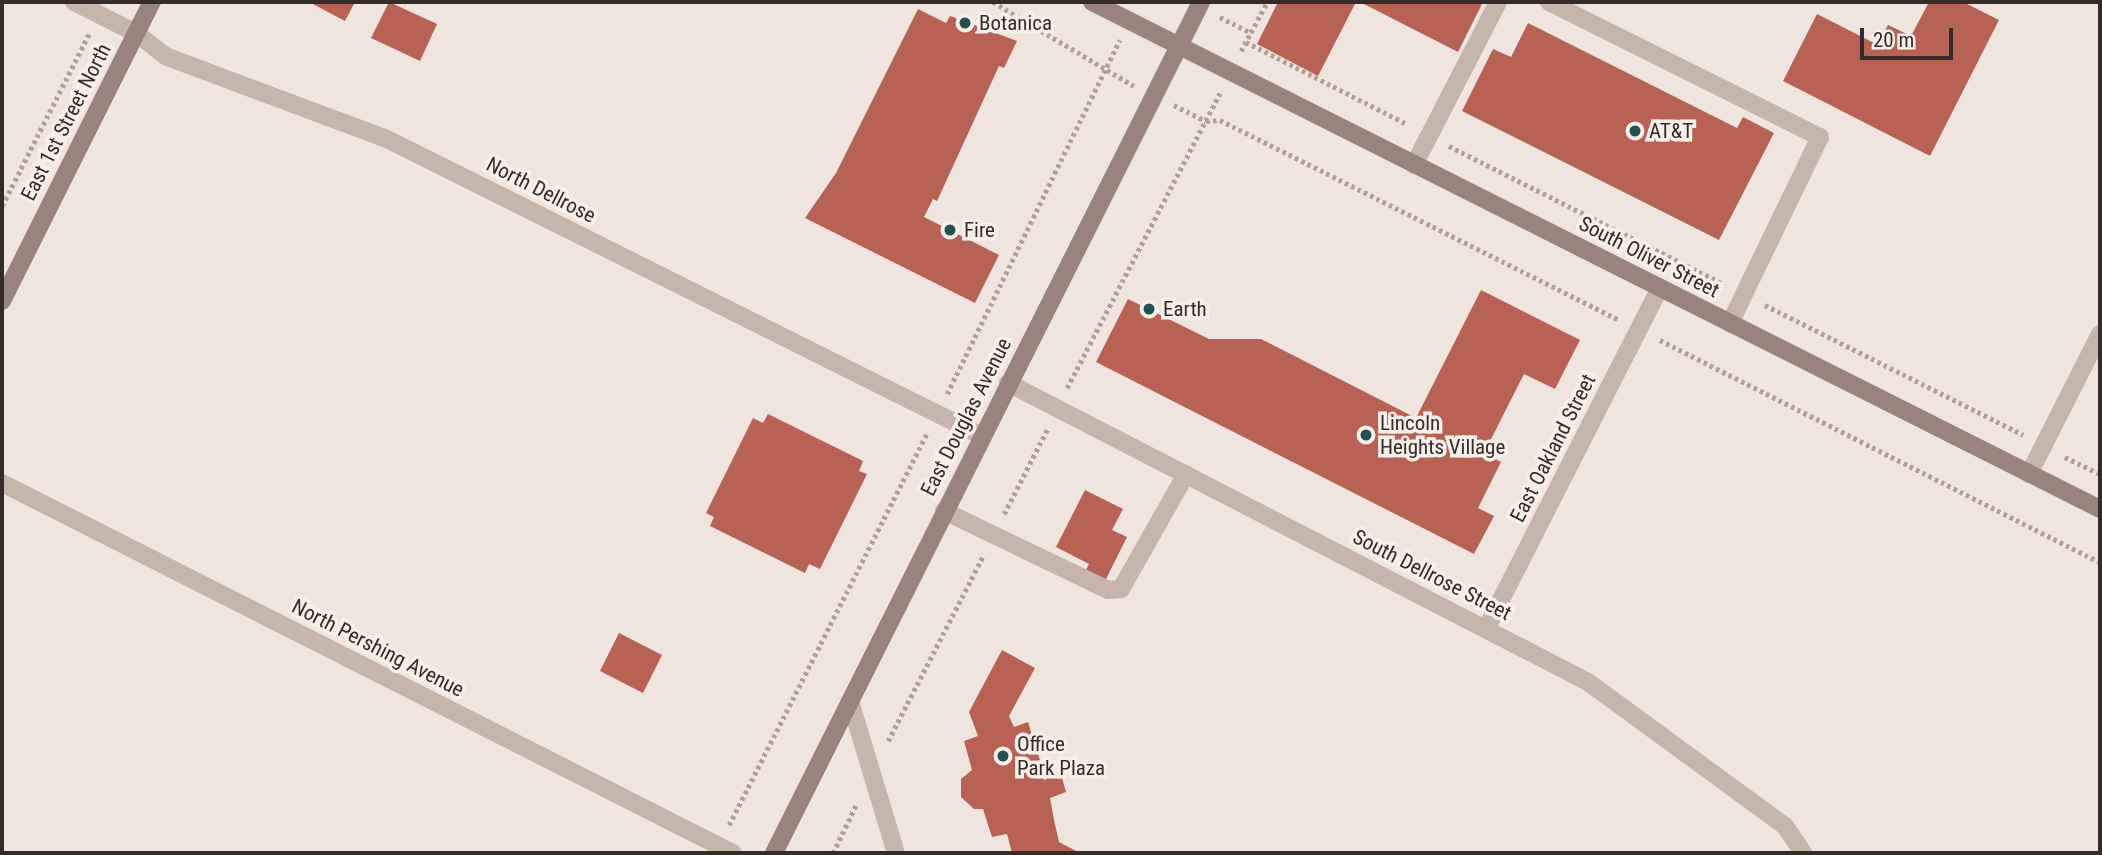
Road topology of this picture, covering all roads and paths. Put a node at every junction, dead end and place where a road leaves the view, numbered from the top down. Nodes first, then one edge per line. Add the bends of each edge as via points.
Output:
1 (74, 2) edge
2 (152, 2) edge
3 (993, 2) edge
4 (1092, 2) edge
5 (1201, 2) edge
6 (1498, 2) edge
7 (1549, 2) edge
8 (98, 14) junction
9 (136, 33) junction
10 (1246, 42) dead end
11 (1178, 46) junction
12 (1104, 71) dead end
13 (1206, 121) dead end
14 (1429, 136) junction
15 (1414, 165) junction
16 (2, 206) edge
17 (1660, 288) junction
18 (1744, 294) junction
19 (2, 301) edge
20 (1730, 323) junction
21 (2100, 334) edge
22 (1008, 383) junction
23 (1057, 408) junction
24 (982, 436) junction
25 (2043, 446) junction
26 (1186, 474) junction
27 (2029, 474) junction
28 (2100, 474) edge
29 (2, 483) edge
30 (2100, 509) edge
31 (944, 511) junction
32 (994, 535) junction
33 (1486, 629) junction
34 (850, 701) junction
35 (872, 772) junction
36 (733, 853) edge
37 (774, 853) edge
38 (833, 853) edge
39 (896, 853) edge
40 (1803, 853) edge

1 - 8 street, North Dellrose
2 - 9 main road, East 1st Street North
3 - 12 path
4 - 11 main road, South Oliver Street
5 - 11 main road, East Douglas Avenue
6 - 14 street
7 - 18 street via 1820,137
8 - 9 street, North Dellrose
8 - 16 path
9 - 19 main road, East 1st Street North
9 - 24 street, North Dellrose via 165,56 387,139
10 - 14 path
11 - 15 main road, South Oliver Street
11 - 22 main road, East Douglas Avenue
13 - 23 path via 1198,125
14 - 15 street
14 - 18 path
15 - 17 main road, South Oliver Street
17 - 20 main road, South Oliver Street
17 - 33 street, East Oakland Street
18 - 20 street
18 - 25 path
20 - 27 main road, South Oliver Street
21 - 25 street
22 - 23 street, South Dellrose Street
22 - 24 main road, East Douglas Avenue
23 - 26 street, South Dellrose Street
23 - 32 path
24 - 31 main road, East Douglas Avenue
25 - 27 street
25 - 28 path
26 - 32 street via 1121,589 1108,590
26 - 33 street, South Dellrose Street
27 - 30 main road, South Oliver Street
29 - 36 street, North Pershing Avenue
31 - 32 street
31 - 34 main road, East Douglas Avenue
32 - 35 path
33 - 40 street, South Dellrose Street via 1588,681 1785,826
34 - 35 street
34 - 37 main road, East Douglas Avenue
35 - 38 path
35 - 39 street

